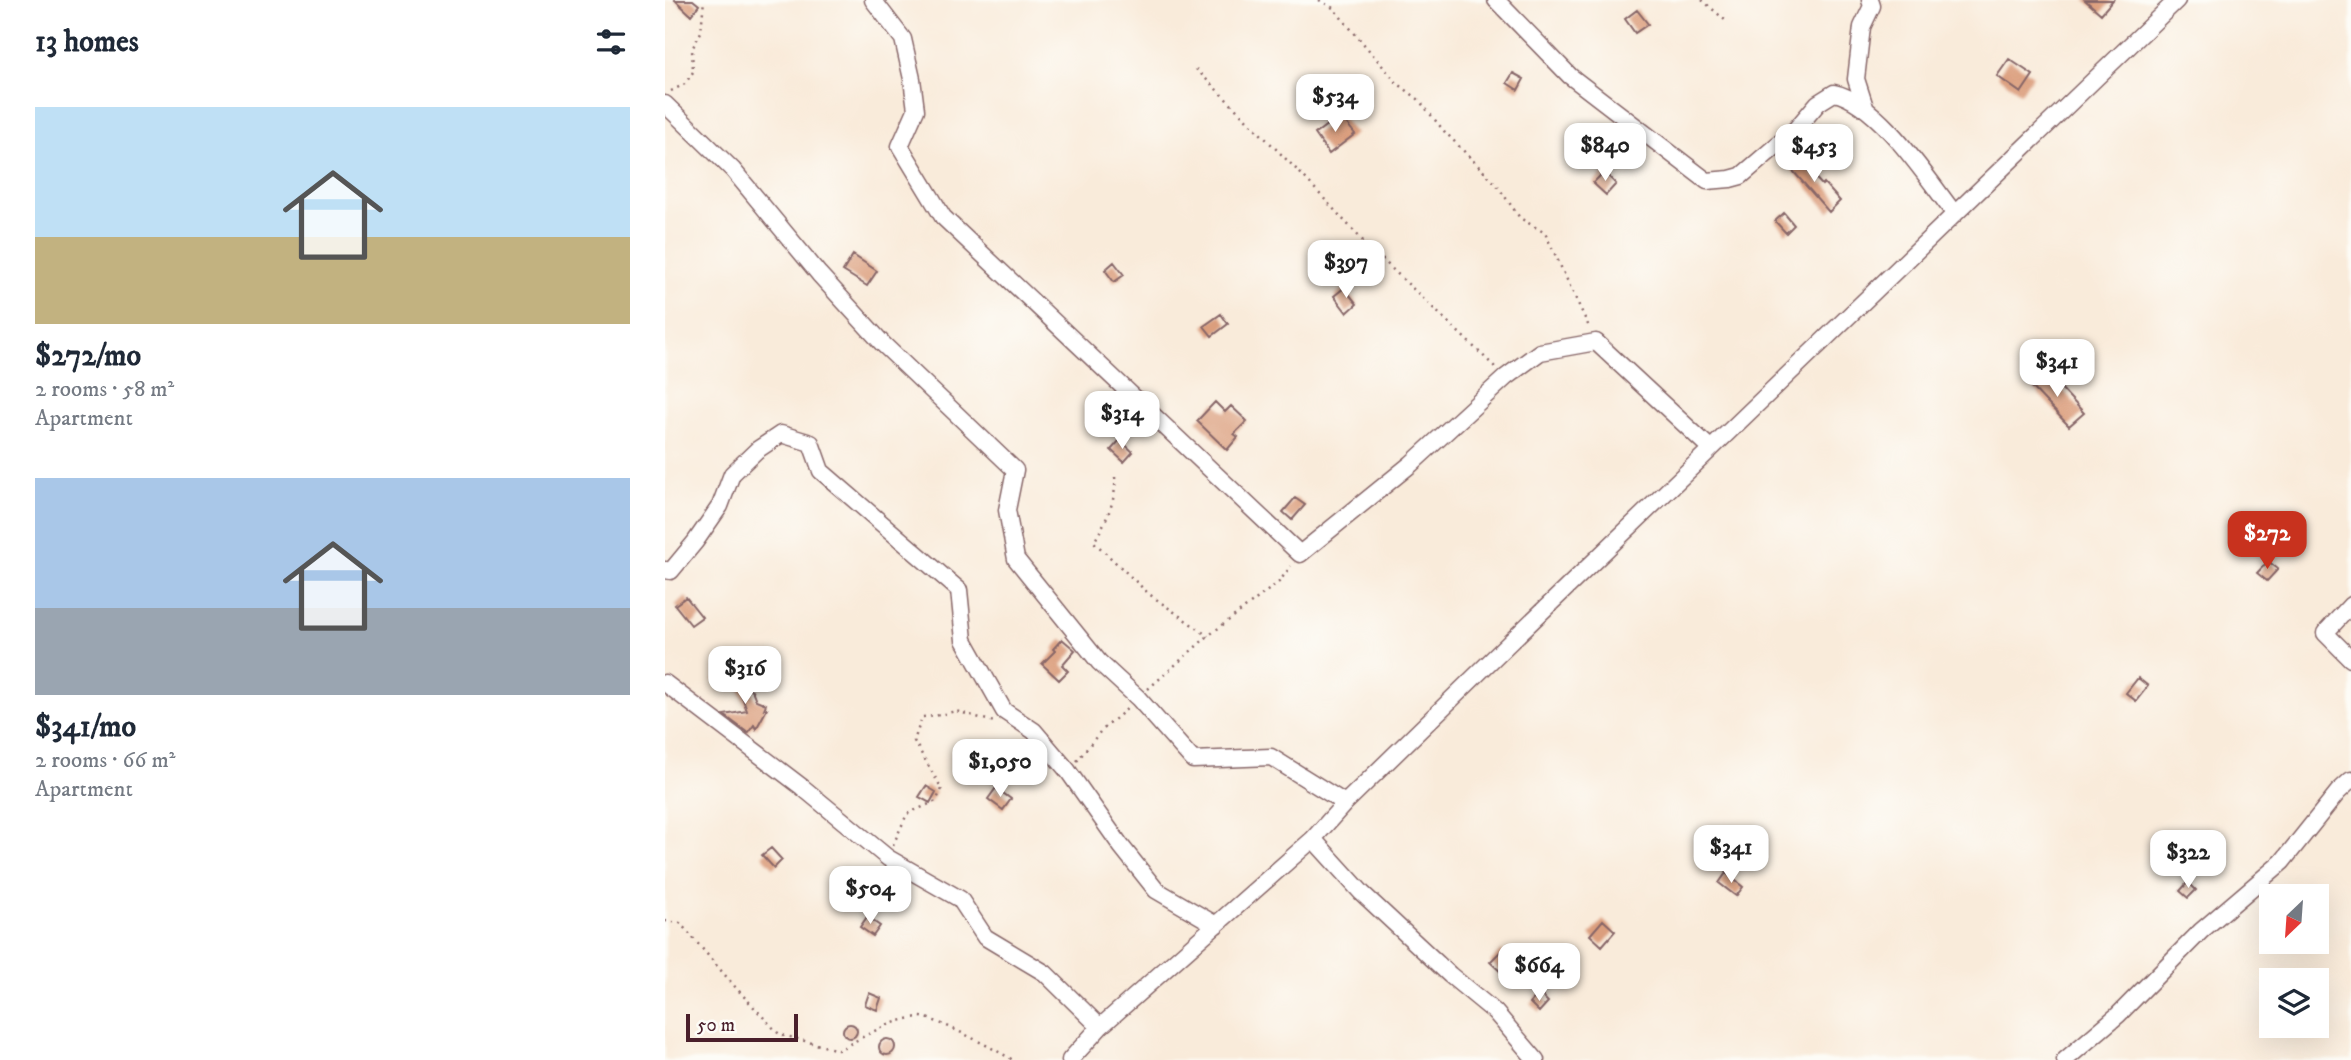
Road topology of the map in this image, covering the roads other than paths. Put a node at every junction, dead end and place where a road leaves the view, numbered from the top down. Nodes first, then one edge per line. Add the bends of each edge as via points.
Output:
1 (873, 0) edge
2 (1496, 0) edge
3 (1870, 0) edge
4 (2177, 0) edge
5 (665, 104) edge
6 (1864, 107) junction
7 (1954, 213) junction
8 (1710, 448) junction
9 (665, 570) edge
10 (2351, 605) edge
11 (2351, 659) edge
12 (665, 683) edge
13 (2351, 780) edge
14 (1345, 803) junction
15 (1313, 839) junction
16 (1216, 925) junction
17 (1100, 1027) junction
18 (1070, 1060) edge
19 (1536, 1060) edge
20 (2065, 1060) edge

1 - 8 street via 903,39 912,79 916,110 900,146 943,217 1300,554 1540,352 1596,342
2 - 6 street via 1570,76 1707,181 1741,176 1834,93
3 - 6 street via 1856,79
4 - 7 street
5 - 14 street via 733,170 883,344 1015,470 1007,510 1016,559 1099,662 1193,760 1271,757
6 - 7 street via 1902,146
7 - 8 street
8 - 14 street
9 - 16 street via 671,571 695,542 720,506 732,474 757,450 781,434 811,443 821,471 960,590 964,640 1004,711 1034,731 1068,771 1156,890
10 - 11 street via 2325,633
12 - 17 street via 888,858 960,899 985,937 1045,973
13 - 20 street via 2282,862 2201,931 2118,1015
14 - 15 street
15 - 16 street
15 - 19 street via 1362,893 1495,1012
16 - 17 street
17 - 18 street

